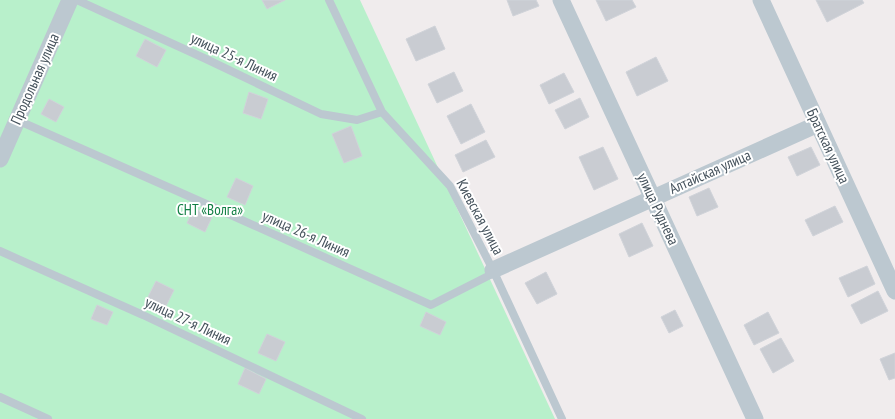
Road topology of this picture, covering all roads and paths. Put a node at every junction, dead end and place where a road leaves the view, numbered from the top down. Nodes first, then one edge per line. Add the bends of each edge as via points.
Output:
1 (70, 0) edge
2 (77, 0) edge
3 (329, 0) edge
4 (561, 0) edge
5 (761, 0) edge
6 (382, 112) junction
7 (17, 120) junction
8 (818, 124) junction
9 (0, 159) edge
10 (653, 198) junction
11 (0, 251) edge
12 (493, 271) junction
13 (895, 291) edge
14 (0, 397) edge
15 (48, 419) edge
16 (362, 419) edge
17 (562, 419) edge
18 (755, 419) edge

1 - 7 street, Продольная улица
2 - 6 lane, улица 25-я Линия via 321,114 357,120
3 - 6 lane, Киевская улица
4 - 10 street, улица Руднева
5 - 8 street, Братская улица
6 - 12 lane, Киевская улица via 450,186
7 - 9 street, Продольная улица
7 - 12 lane, улица 26-я Линия via 431,305
8 - 10 street, Алтайская улица
8 - 13 street, Братская улица
10 - 12 street, Алтайская улица
10 - 18 street, улица Руднева
11 - 16 lane, улица 27-я Линия via 143,315
12 - 17 lane, Киевская улица
14 - 15 lane

